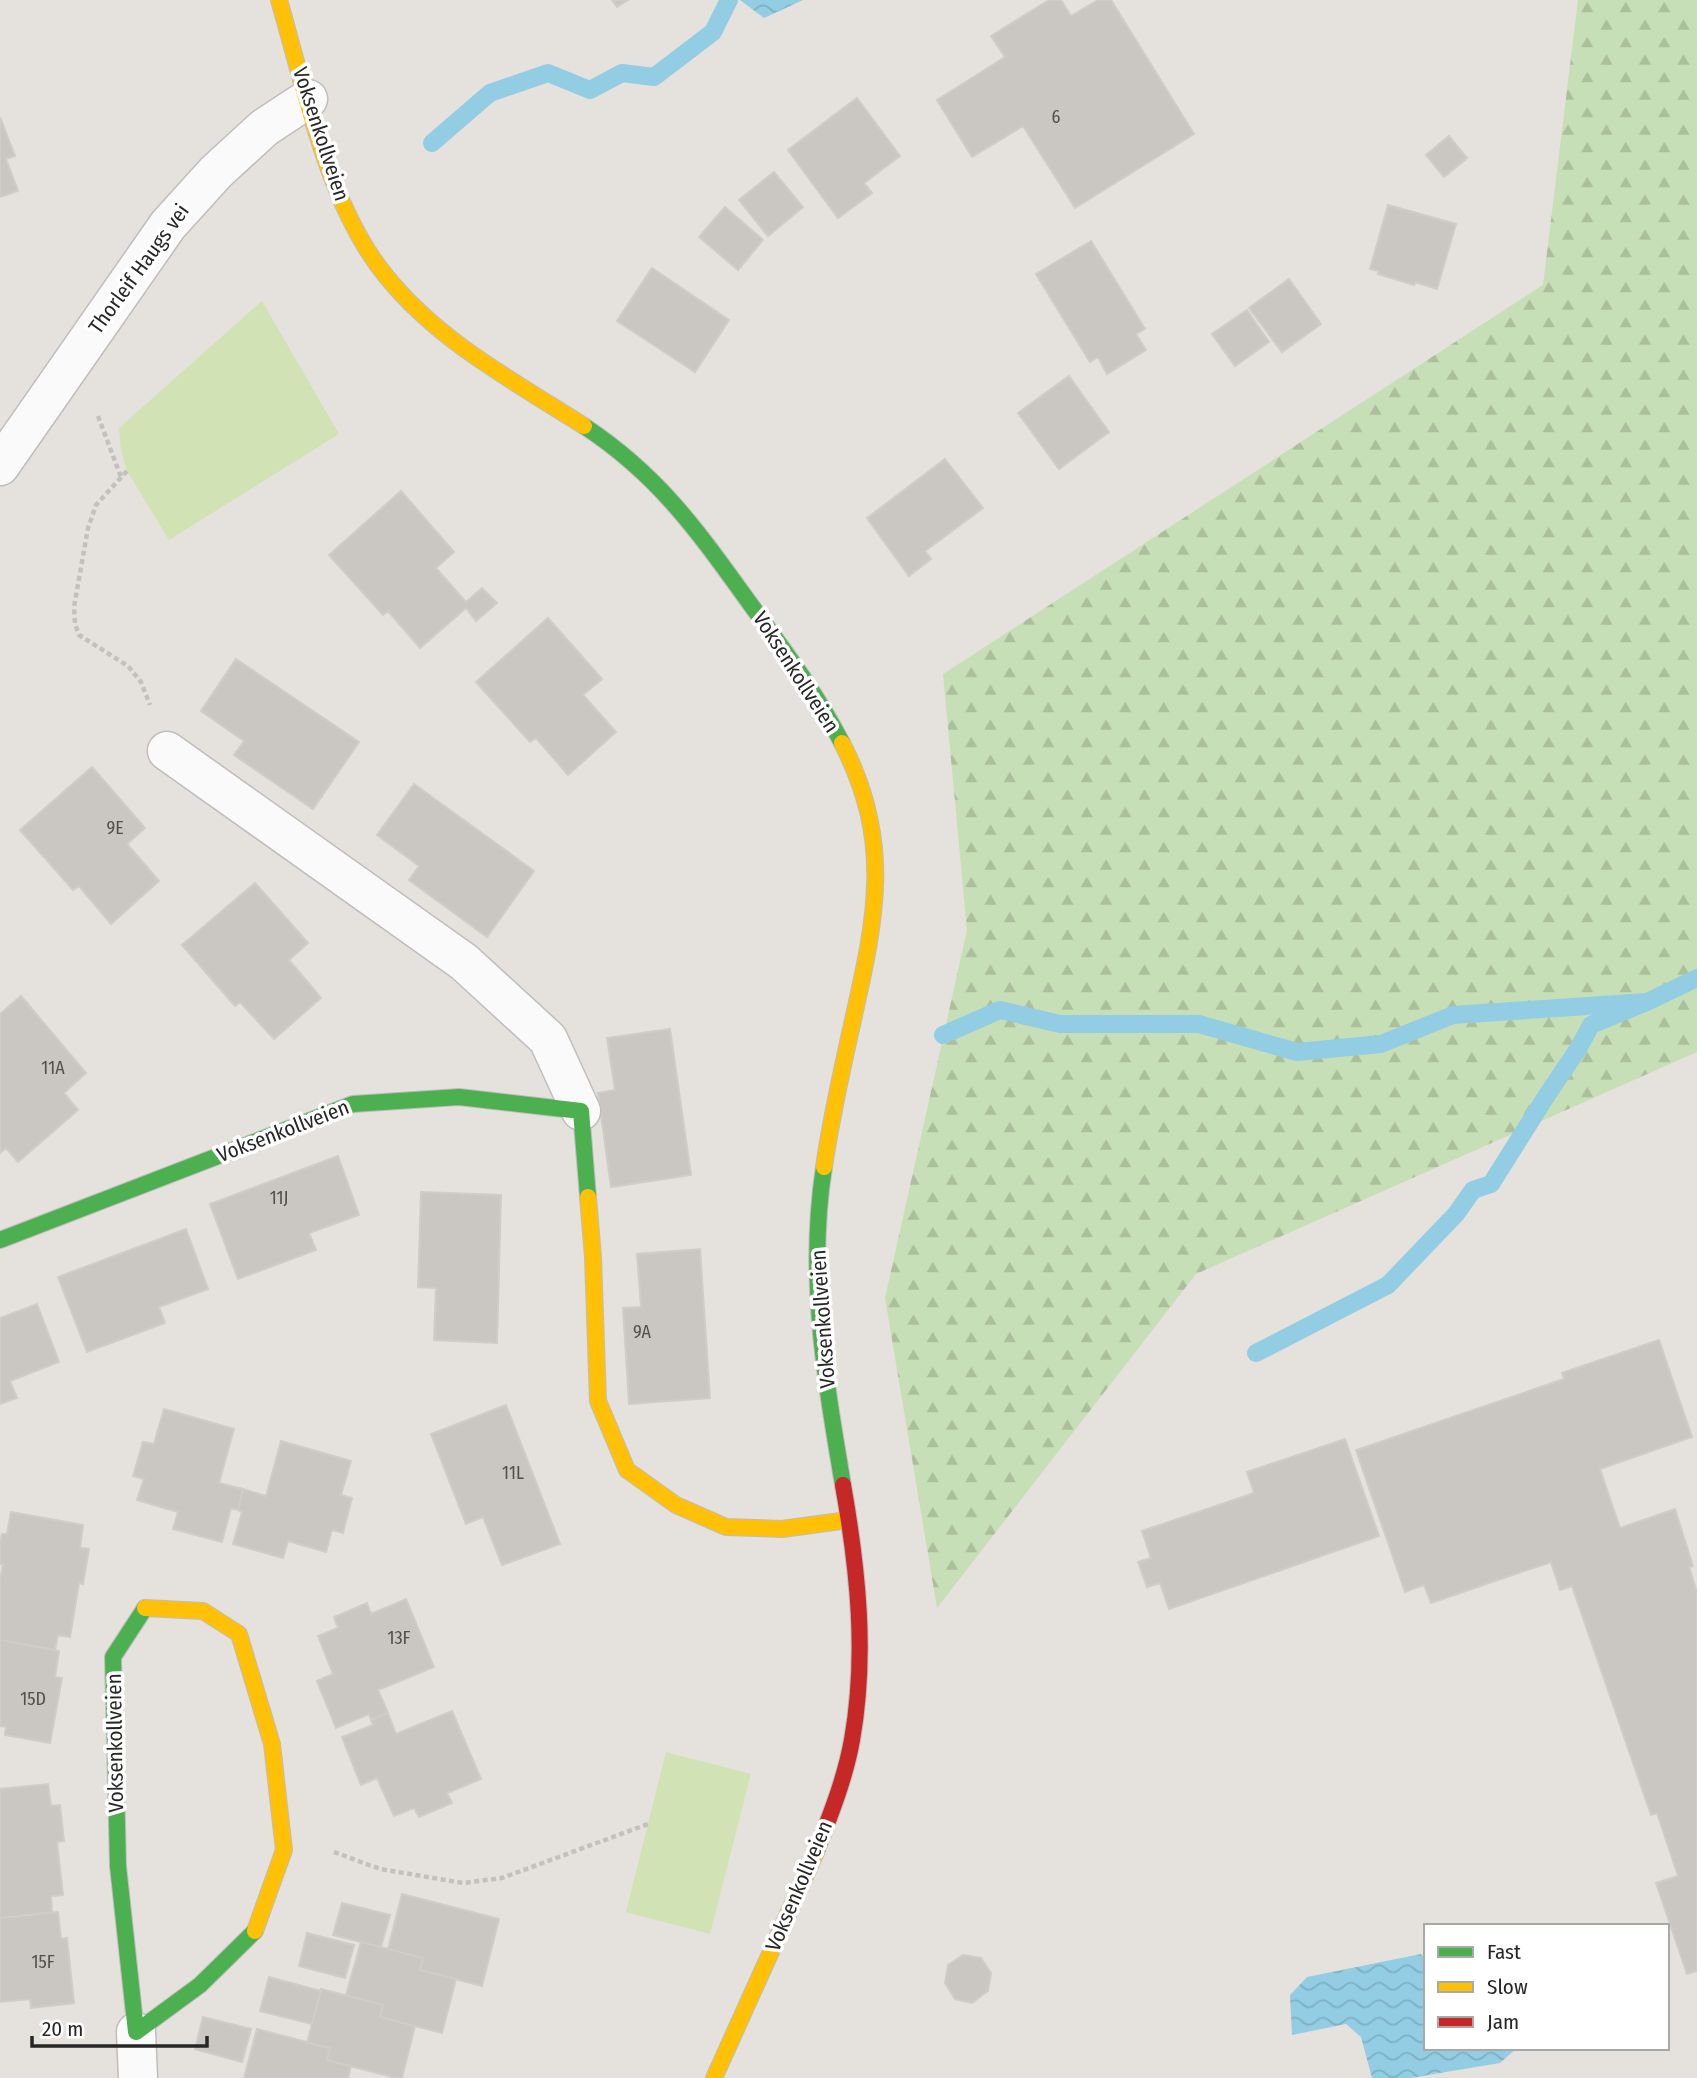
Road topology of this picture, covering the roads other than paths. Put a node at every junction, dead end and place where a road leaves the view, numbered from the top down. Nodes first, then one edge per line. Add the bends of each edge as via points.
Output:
1 (279, 0) edge
2 (308, 99) junction
3 (0, 466) edge
4 (167, 751) road end
5 (581, 1111) junction
6 (0, 1240) edge
7 (849, 1520) junction
8 (136, 2032) junction
9 (138, 2078) edge
10 (714, 2078) edge

1 - 2 street, Voksenkollveien
2 - 3 street, Thorleif Haugs vei via 264,128 167,225
2 - 7 street, Voksenkollveien via 330,173 379,268 435,325 626,456 669,496 798,669 856,772 870,813 876,902 827,1148 816,1275 822,1350
4 - 5 street via 464,962 548,1039
5 - 6 street, Voksenkollveien via 459,1097 352,1104
5 - 7 street via 598,1401 627,1470 676,1506 726,1527 782,1529
7 - 10 street, Voksenkollveien via 862,1654 852,1743 801,1888
8 - 8 street, Voksenkollveien via 118,1866 113,1657 145,1608 203,1611 239,1634 272,1744 284,1850 254,1933 200,1985
8 - 9 street, Voksenkollveien

